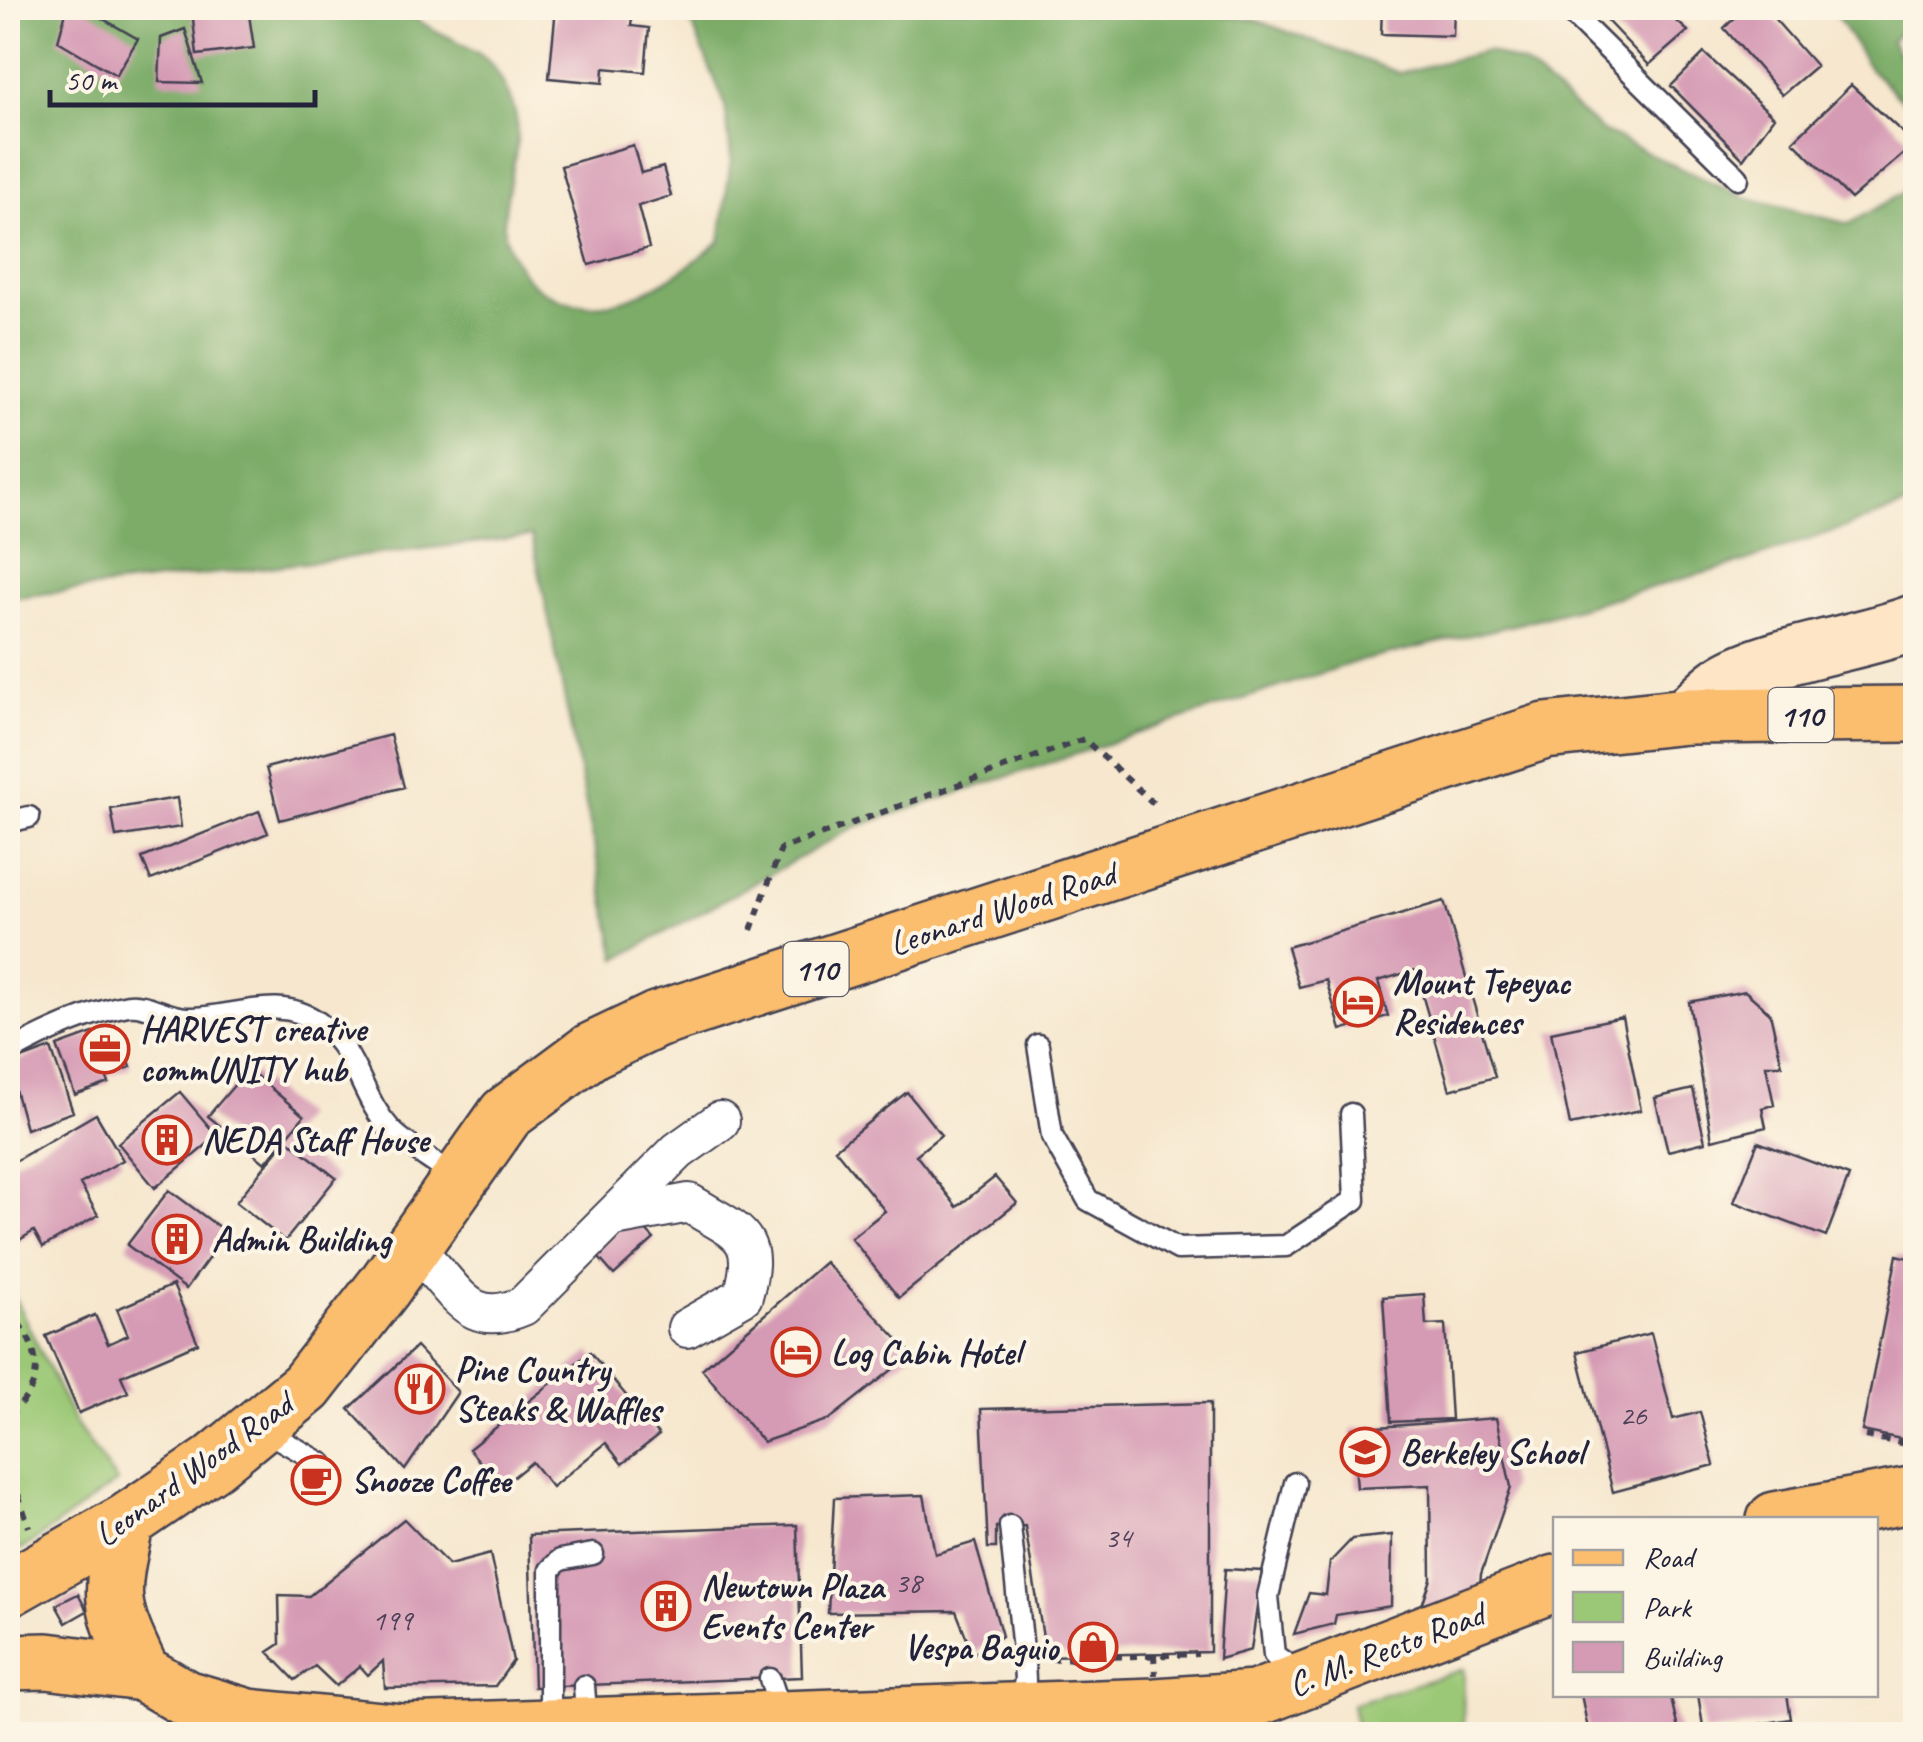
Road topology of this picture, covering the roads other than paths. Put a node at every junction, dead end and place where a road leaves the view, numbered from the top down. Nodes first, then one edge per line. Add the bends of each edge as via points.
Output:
1 (1566, 8) edge
2 (1738, 178) dead end
3 (1916, 622) edge
4 (1916, 714) edge
5 (1686, 716) junction
6 (29, 817) dead end
7 (8, 822) edge
8 (1038, 1045) dead end
9 (8, 1053) edge
10 (1351, 1114) dead end
11 (720, 1120) dead end
12 (457, 1179) junction
13 (614, 1217) junction
14 (412, 1248) junction
15 (688, 1328) dead end
16 (259, 1427) junction
17 (323, 1464) dead end
18 (1295, 1483) dead end
19 (1916, 1494) edge
20 (1791, 1517) edge
21 (126, 1522) junction
22 (1010, 1526) dead end
23 (594, 1554) dead end
24 (1553, 1584) edge
25 (8, 1589) edge
26 (8, 1662) edge
27 (142, 1673) junction
28 (1310, 1680) junction
29 (1039, 1719) edge
30 (577, 1720) edge
31 (404, 1733) edge

1 - 2 lane
3 - 5 main road via 1722,682
4 - 5 main road, Leonard Wood Road / 110
5 - 12 main road, Leonard Wood Road / 110 via 1545,731 656,1020 539,1086 506,1114
6 - 7 lane
8 - 10 lane via 1052,1136 1088,1200 1178,1249 1286,1246 1355,1200
9 - 12 lane via 47,1032 132,1004 181,1018 226,1017 274,1005 314,1019 345,1044 391,1132
11 - 13 street via 678,1151
12 - 14 main road, Leonard Wood Road / 110
13 - 14 street via 523,1306 489,1317 474,1312
13 - 15 street via 690,1203 742,1236 753,1261 743,1296
14 - 16 main road, Leonard Wood Road / 110 via 306,1386
16 - 17 lane
16 - 21 main road, Leonard Wood Road / 110
18 - 28 lane via 1268,1596 1274,1655
19 - 20 main road
21 - 25 main road, Leonard Wood Road / 110
21 - 27 main road via 112,1591 117,1621
22 - 29 lane via 1024,1681
23 - 30 lane via 560,1560 550,1570
24 - 28 main road, C. M. Recto Road
26 - 27 main road
27 - 31 main road, C. M. Recto Road via 184,1698 249,1716
28 - 29 main road, C. M. Recto Road via 1255,1699
29 - 30 main road, C. M. Recto Road via 777,1700
30 - 31 main road, C. M. Recto Road

